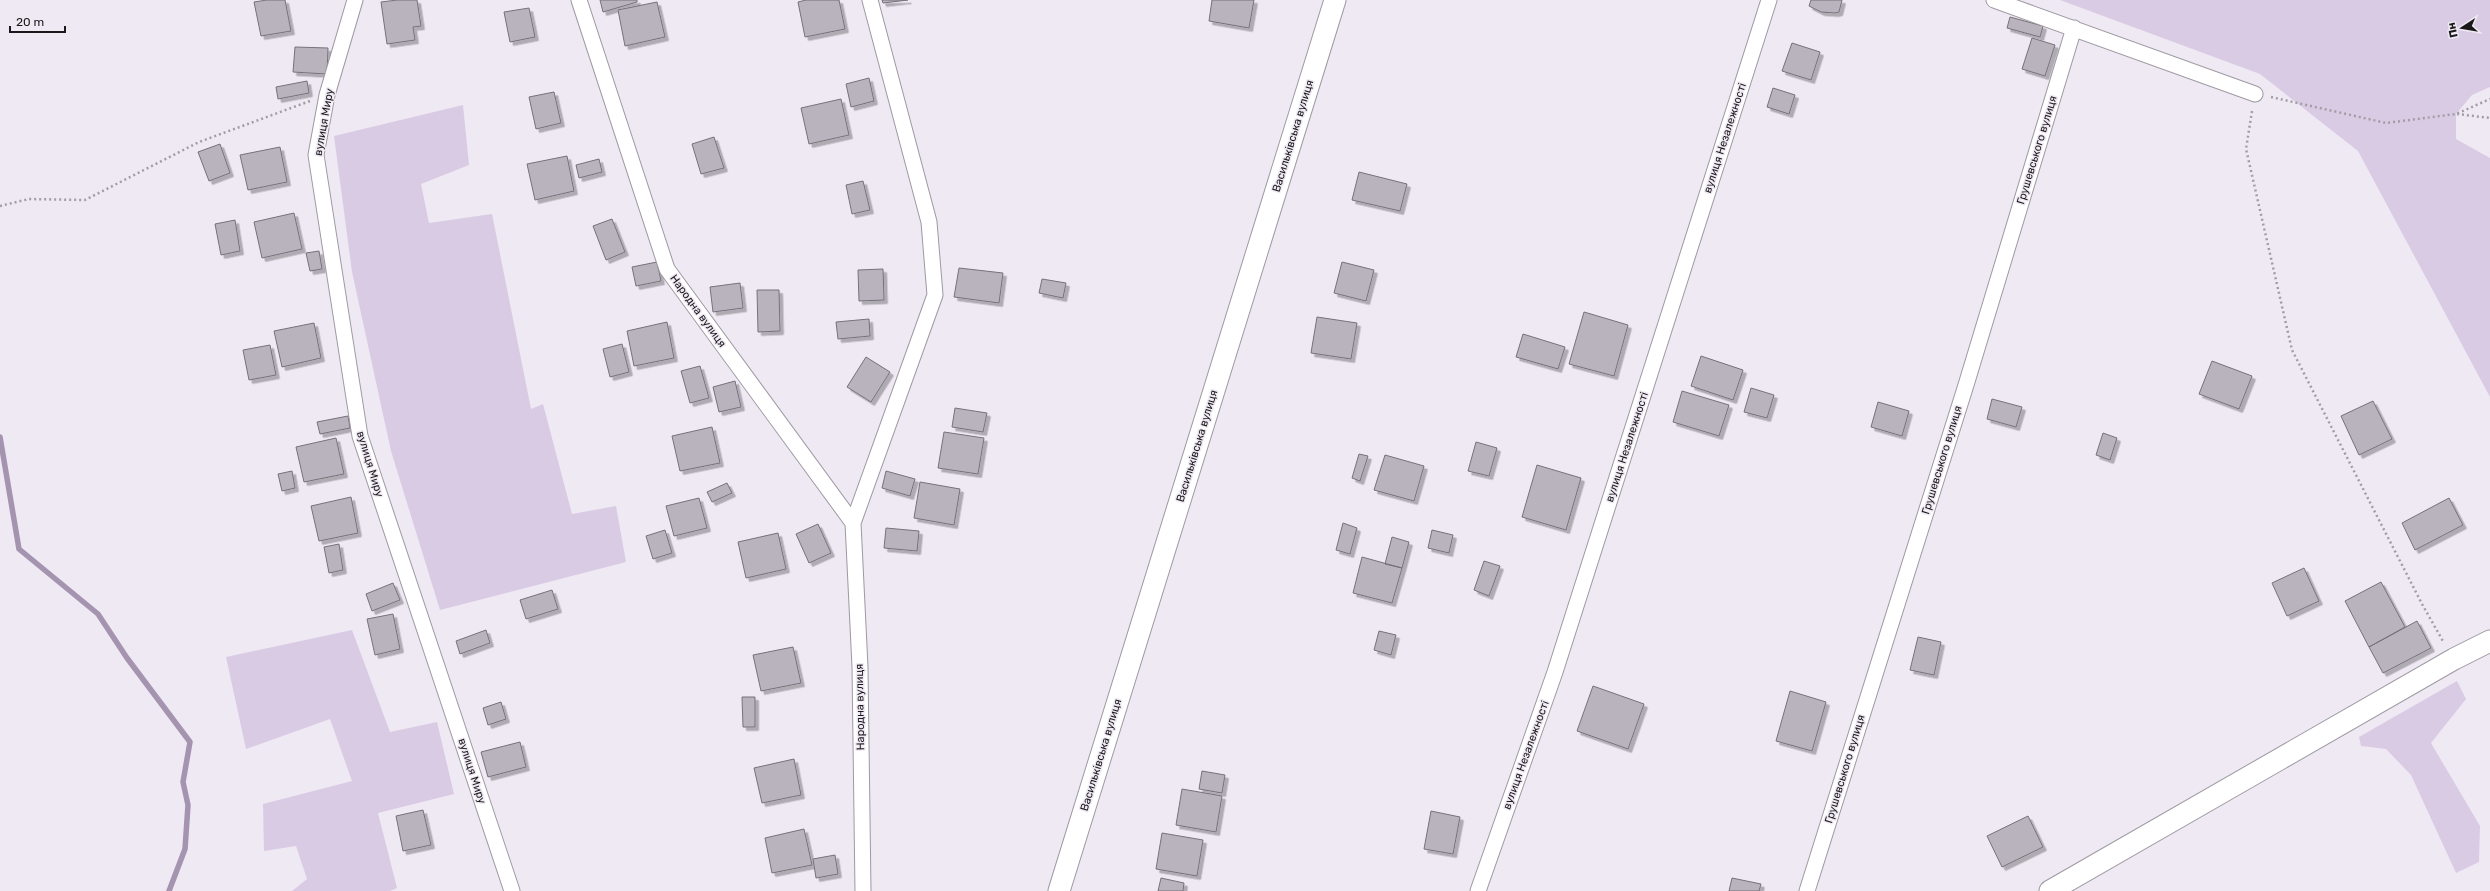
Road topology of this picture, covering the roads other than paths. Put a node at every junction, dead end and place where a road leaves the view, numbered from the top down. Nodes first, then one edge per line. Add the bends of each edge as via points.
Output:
1 (355, 0) edge
2 (578, 0) edge
3 (870, 0) edge
4 (1335, 0) edge
5 (1769, 0) edge
6 (1994, 0) edge
7 (2074, 28) junction
8 (2255, 94) road end
9 (853, 523) junction
10 (2490, 641) edge
11 (512, 891) edge
12 (863, 891) edge
13 (1059, 891) edge
14 (1478, 891) edge
15 (1807, 891) edge
16 (2050, 891) edge

1 - 11 street, вулиця Миру via 327,94 316,155 360,436
2 - 9 street, Народна вулиця via 667,269
3 - 9 street, Народна вулиця via 929,222 935,295
4 - 13 street, Васильківська вулиця
5 - 14 street, вулиця Незалежності via 1555,672
6 - 7 street
7 - 8 street
7 - 15 street, Грушевського вулиця via 1966,385
9 - 12 street, Народна вулиця via 860,667
10 - 16 street via 2454,659

